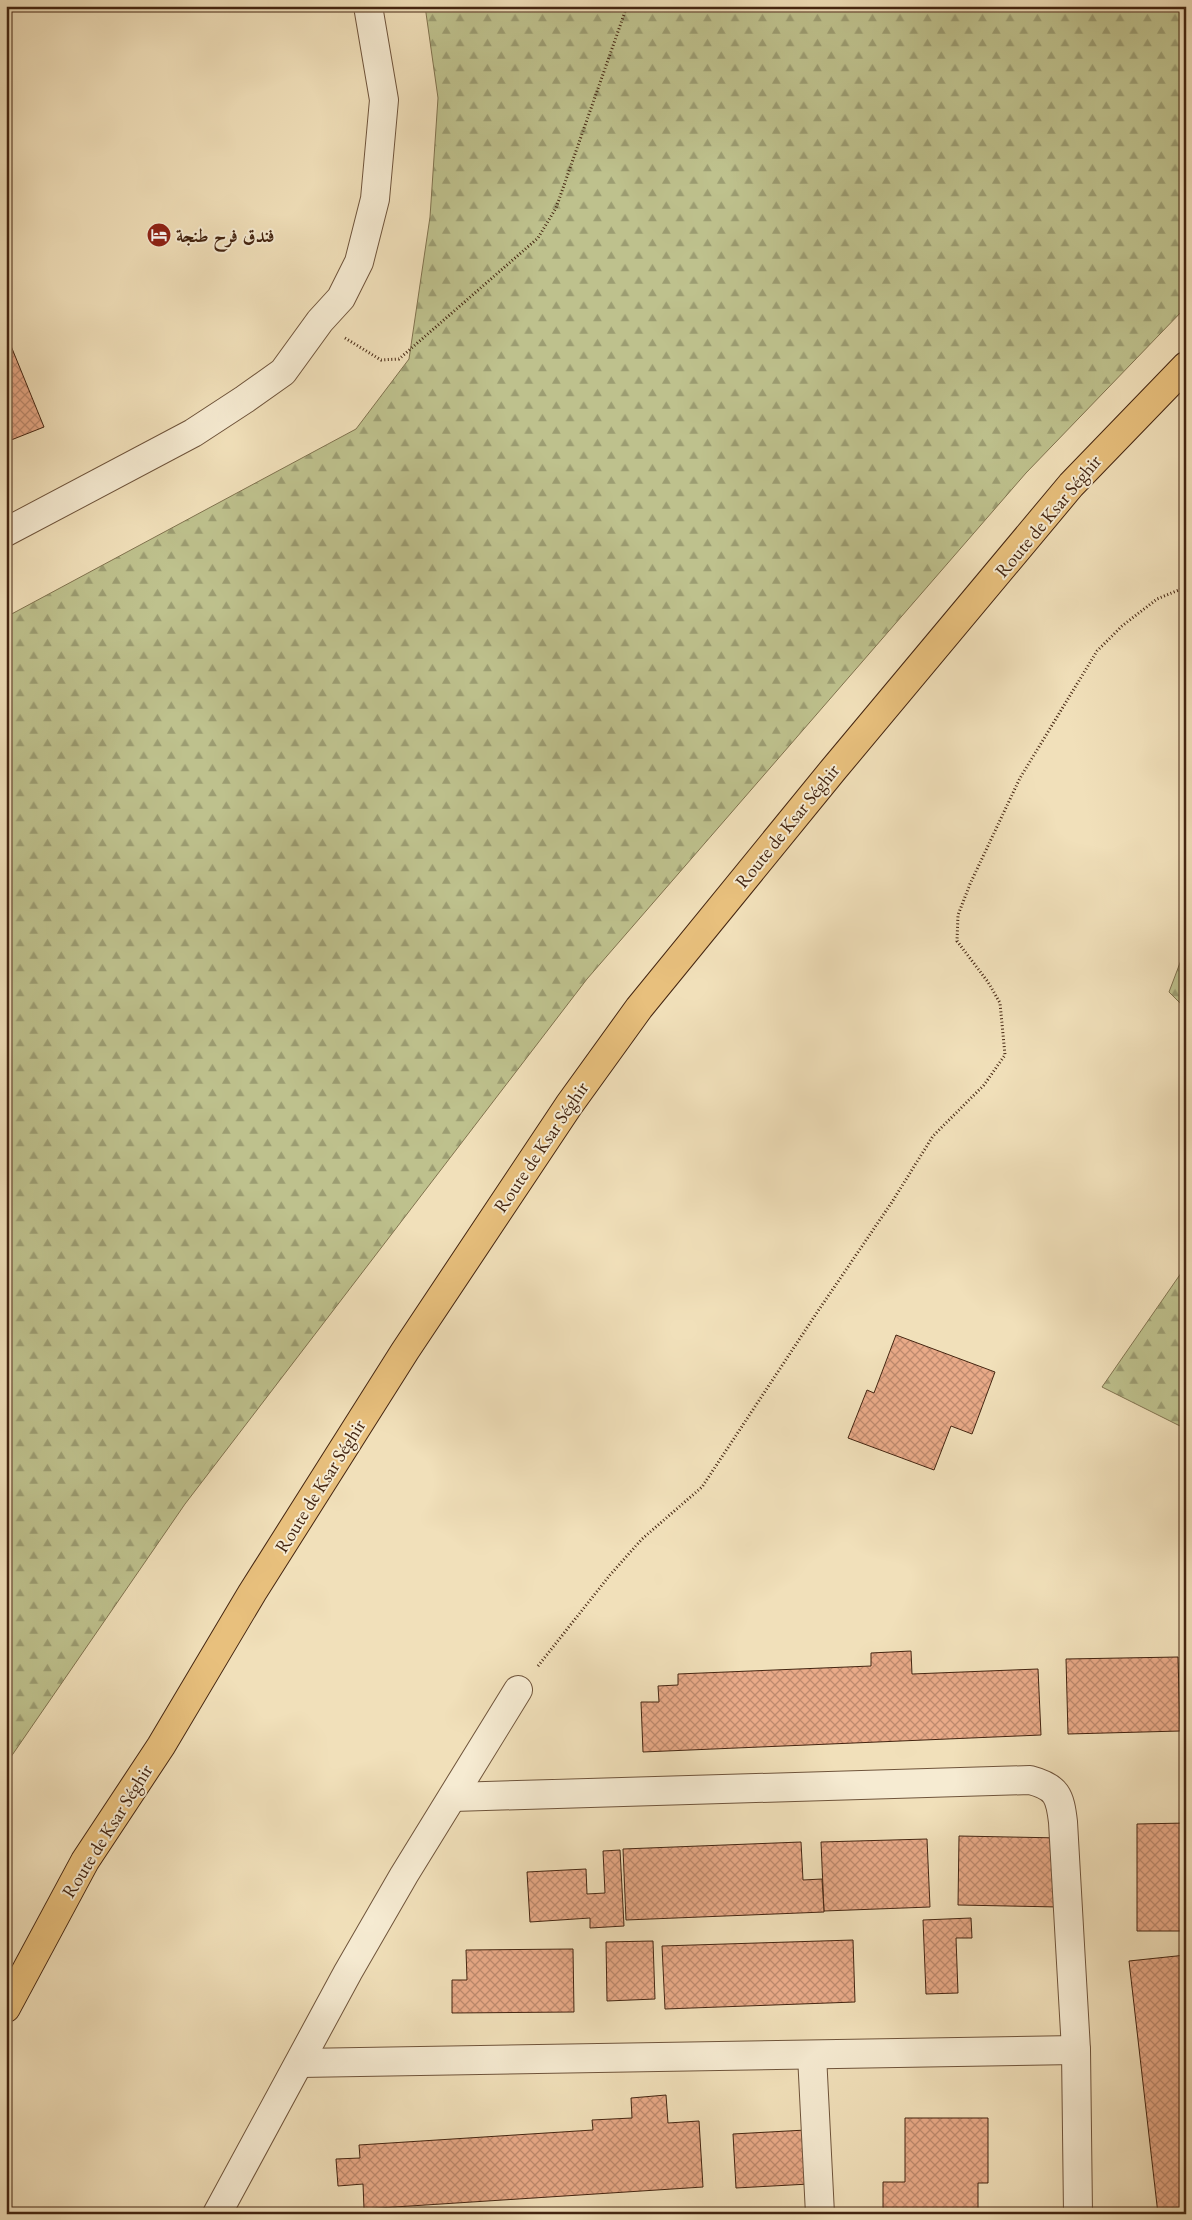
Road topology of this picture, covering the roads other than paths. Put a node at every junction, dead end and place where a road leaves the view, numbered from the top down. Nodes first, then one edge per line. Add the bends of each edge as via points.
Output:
1 (368, 6) edge
2 (1186, 366) edge
3 (6, 532) edge
4 (518, 1690) road end
5 (453, 1797) junction
6 (6, 2008) edge
7 (1076, 2050) junction
8 (812, 2055) junction
9 (300, 2063) junction
10 (217, 2214) edge
11 (820, 2214) edge
12 (1078, 2214) edge

1 - 3 street via 384,100 375,199 359,262 341,298 283,372 245,399 193,433
2 - 6 main road, Route de Ksar Séghir via 1071,485 639,1008 575,1097 400,1359 252,1593 161,1746 85,1861
4 - 5 street
5 - 7 street via 1030,1780 1045,1784 1055,1791 1061,1803
5 - 9 street via 348,1972
7 - 8 street
7 - 12 street
8 - 9 street
8 - 11 street
9 - 10 street

